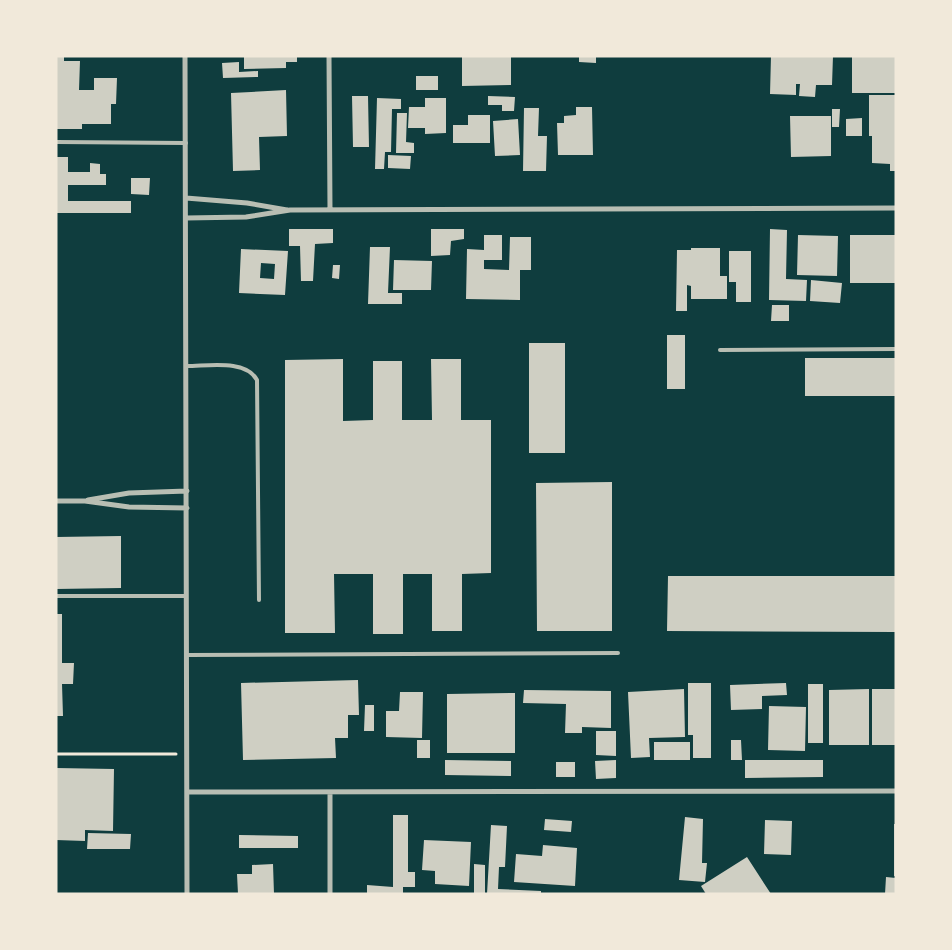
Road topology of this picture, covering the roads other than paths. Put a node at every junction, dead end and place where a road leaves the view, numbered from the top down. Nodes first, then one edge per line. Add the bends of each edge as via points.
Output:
1 (185, 56) edge
2 (329, 56) edge
3 (56, 142) edge
4 (186, 143) junction
5 (186, 198) junction
6 (896, 208) edge
7 (290, 210) junction
8 (330, 210) junction
9 (186, 218) junction
10 (896, 349) edge
11 (720, 350) dead end
12 (186, 366) junction
13 (187, 491) junction
14 (56, 500) edge
15 (85, 501) junction
16 (187, 508) junction
17 (56, 596) edge
18 (186, 596) junction
19 (259, 600) dead end
20 (618, 653) dead end
21 (187, 655) junction
22 (187, 792) junction
23 (896, 792) edge
24 (330, 793) junction
25 (187, 894) edge
26 (330, 894) edge

1 - 4 street
2 - 8 street
3 - 4 lane
4 - 5 street
5 - 7 street
5 - 9 street
6 - 8 street
7 - 8 street
7 - 9 street via 246,217
9 - 12 street
10 - 11 lane
12 - 13 street
12 - 19 lane via 244,368 257,380
13 - 15 street via 129,493
13 - 16 street
14 - 15 street
15 - 16 street via 129,507
16 - 18 street
17 - 18 lane
18 - 21 street
20 - 21 lane
21 - 22 street
22 - 24 street
22 - 25 street
23 - 24 street
24 - 26 street

